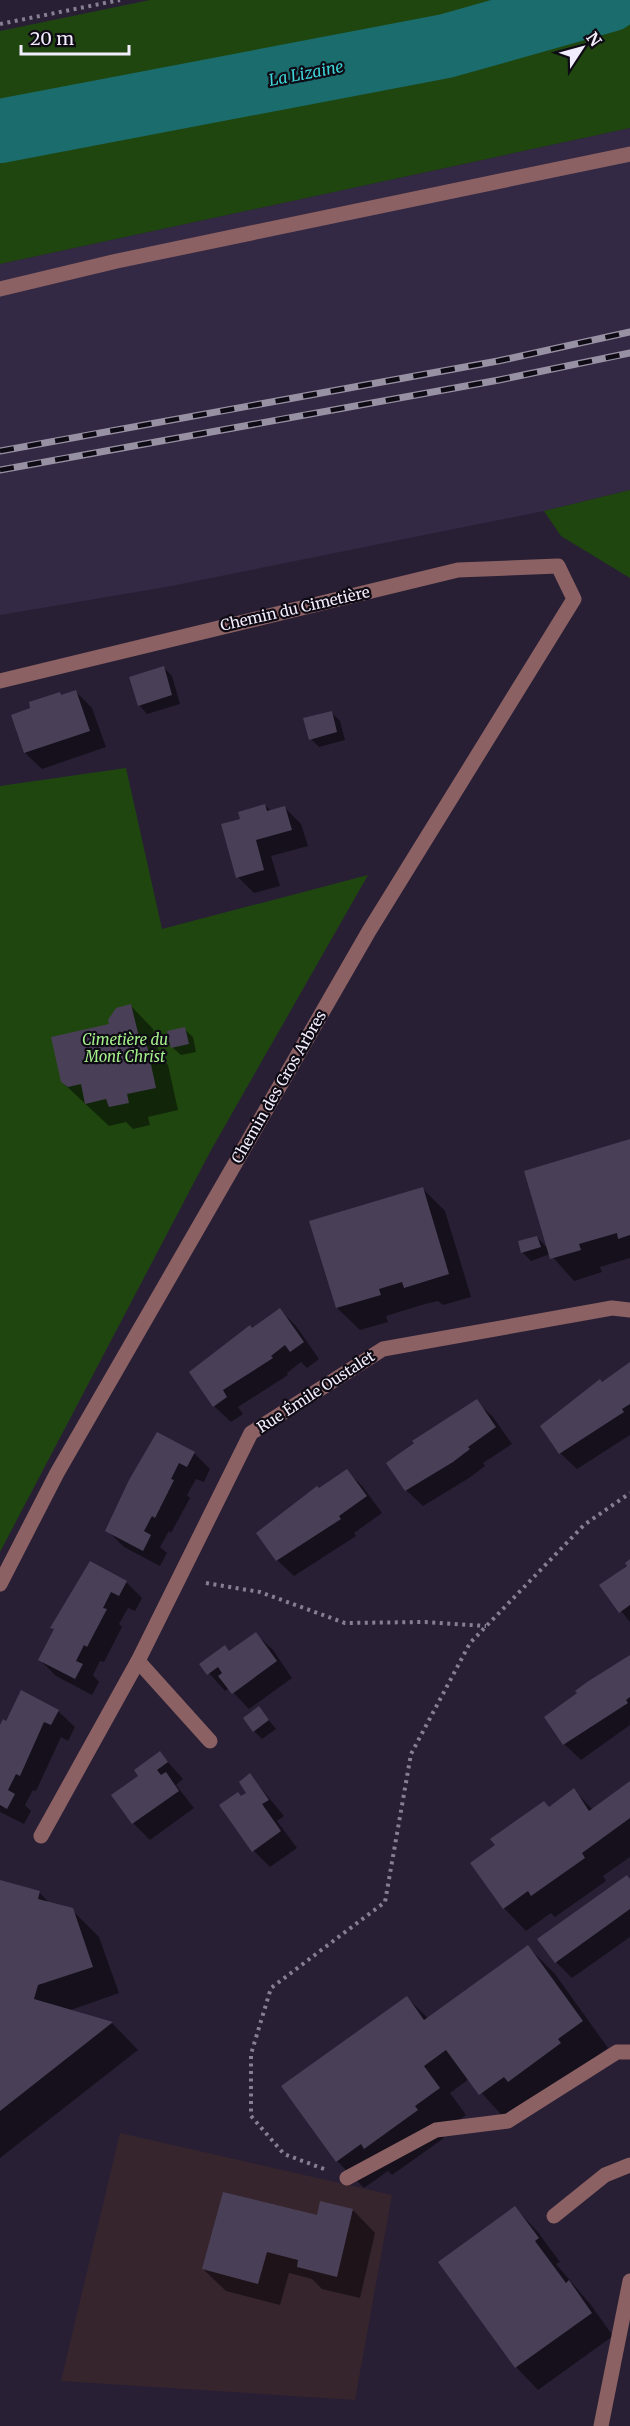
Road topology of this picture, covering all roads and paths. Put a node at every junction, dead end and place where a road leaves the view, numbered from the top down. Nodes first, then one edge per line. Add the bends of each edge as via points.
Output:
1 (120, 0) edge
2 (0, 24) edge
3 (630, 154) edge
4 (0, 289) edge
5 (574, 599) joint
6 (0, 681) edge
7 (630, 1310) edge
8 (630, 1493) edge
9 (179, 1579) junction
10 (0, 1584) edge
11 (487, 1626) junction
12 (138, 1661) junction
13 (210, 1741) dead end
14 (41, 1836) dead end
15 (630, 2052) edge
16 (630, 2165) edge
17 (348, 2178) joint
18 (554, 2216) dead end
19 (630, 2281) edge
20 (601, 2426) edge

1 - 2 path
3 - 4 street
5 - 6 street, Chemin du Cimetière via 558,566 458,570
5 - 10 street, Chemin des Gros Arbres via 363,941 57,1473
7 - 9 street, Rue Émile Oustalet via 612,1308 383,1349 251,1433
8 - 11 path via 584,1525
9 - 11 path via 260,1592 345,1623
9 - 12 street, Rue Émile Oustalet
11 - 17 path via 470,1643 411,1754 385,1902 271,1988 251,2054 251,2116 284,2154
12 - 13 street
12 - 14 street, Rue Émile Oustalet
15 - 17 street via 617,2052 508,2121 436,2130
16 - 18 street via 605,2175
19 - 20 street

